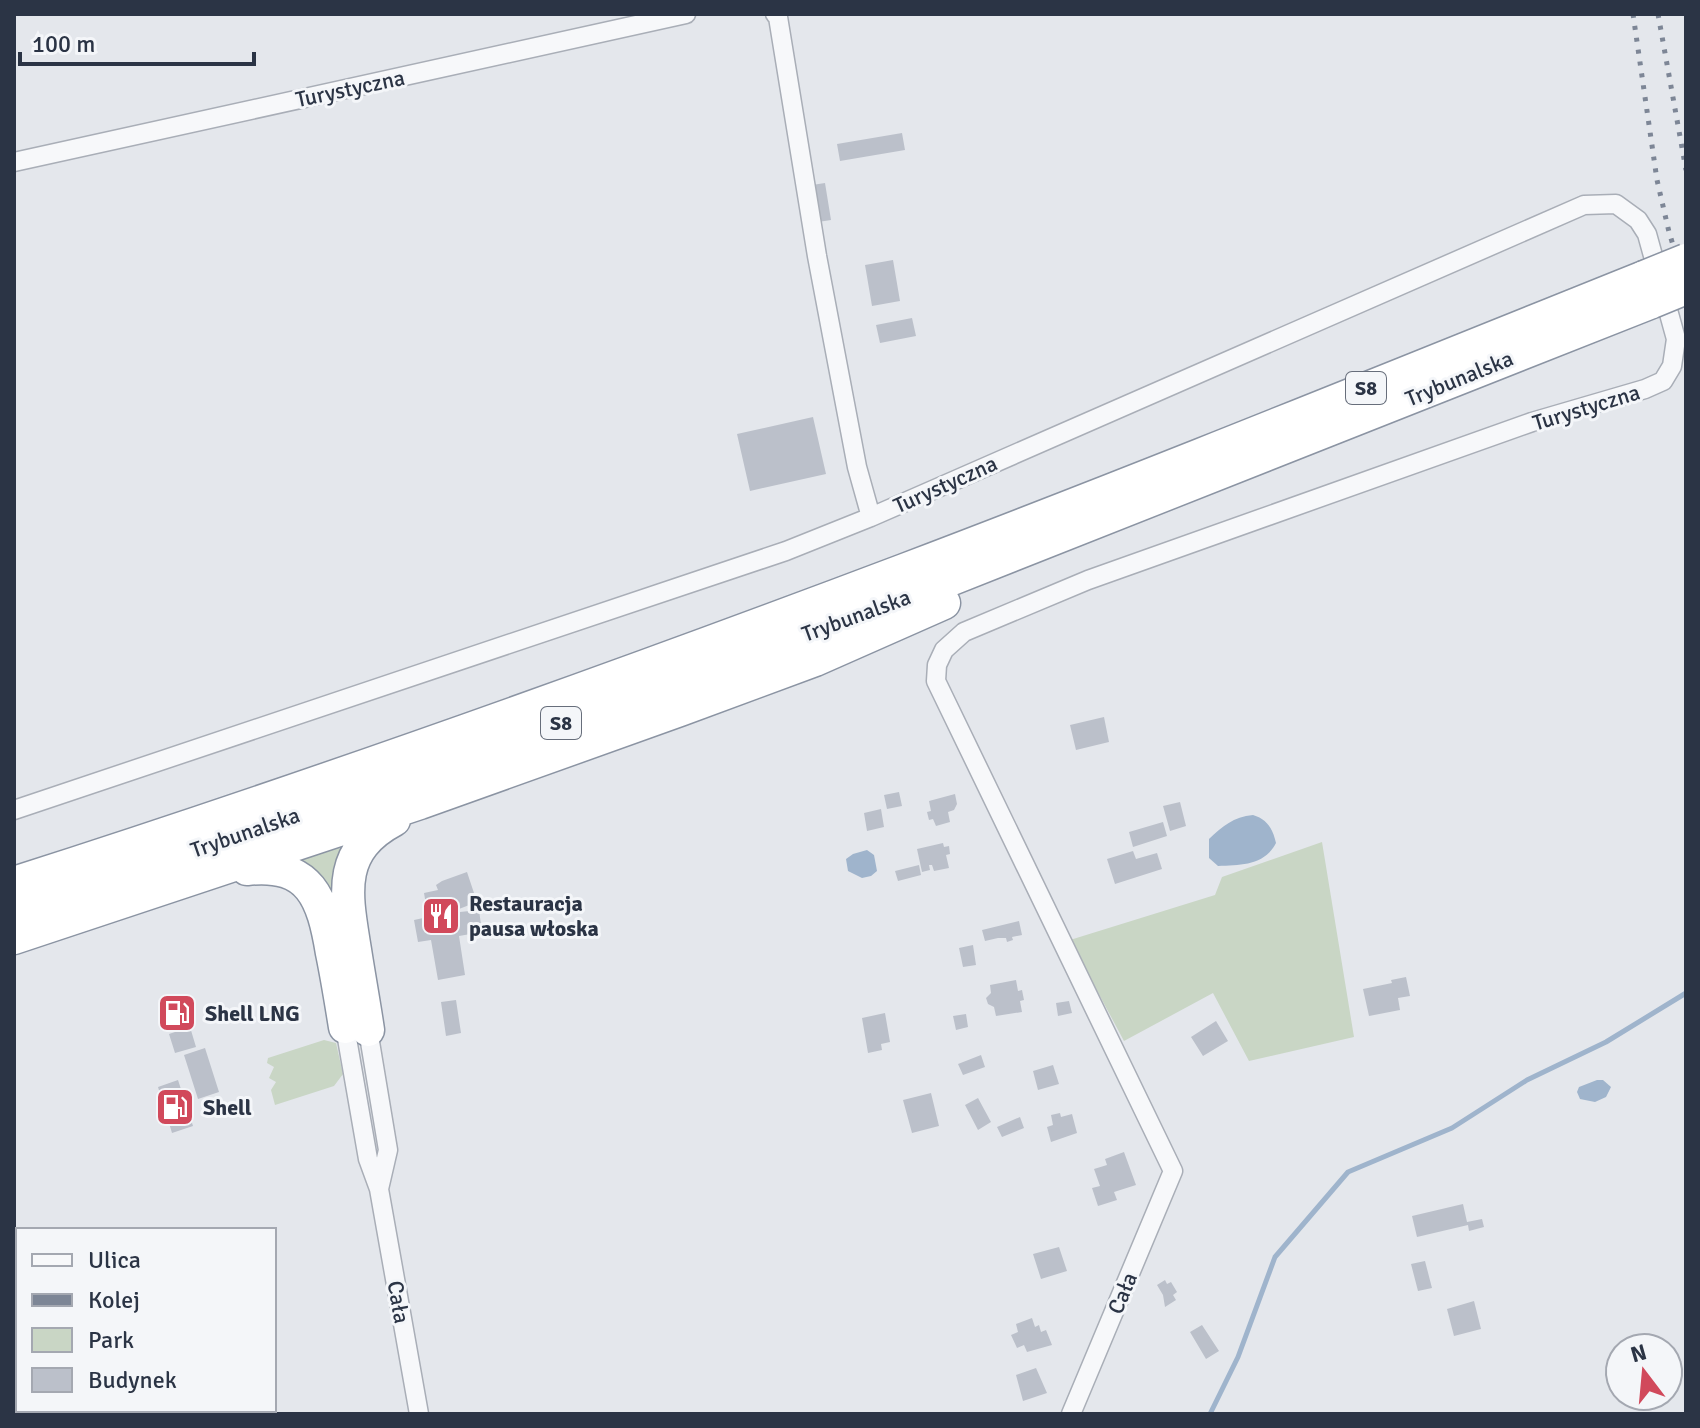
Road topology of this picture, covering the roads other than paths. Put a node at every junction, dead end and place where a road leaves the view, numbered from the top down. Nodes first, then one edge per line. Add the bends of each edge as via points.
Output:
1 (686, 14) edge
2 (775, 14) edge
3 (14, 162) edge
4 (1686, 260) edge
5 (1686, 288) edge
6 (1648, 289) junction
7 (871, 517) junction
8 (1103, 521) junction
9 (420, 803) junction
10 (14, 810) edge
11 (220, 871) junction
12 (14, 883) edge
13 (14, 911) edge
14 (14, 938) edge
15 (356, 1029) junction
16 (1173, 1171) joint
17 (419, 1414) edge
18 (1071, 1414) edge

1 - 3 street, Turystyczna
2 - 7 street, Turystyczna via 857,467
4 - 6 highway, Trybunalska / S8, bridge
5 - 6 highway, Trybunalska / S8, bridge
6 - 8 highway, Trybunalska / S8
6 - 12 highway, Trybunalska / S8 via 805,607 412,749
7 - 10 street via 653,598
7 - 16 street, Turystyczna via 1584,205 1616,204 1647,234 1676,339 1668,374 1654,386 1532,422 1088,580 964,632 944,650 936,681
8 - 9 highway via 948,601 815,660
8 - 13 highway, Trybunalska / S8 via 534,733
9 - 11 highway
9 - 15 highway via 371,835 348,873
11 - 14 highway
11 - 15 highway via 277,868 297,875 312,889 324,912
15 - 17 street, Cała via 368,1159 379,1189
16 - 18 street, Cała

